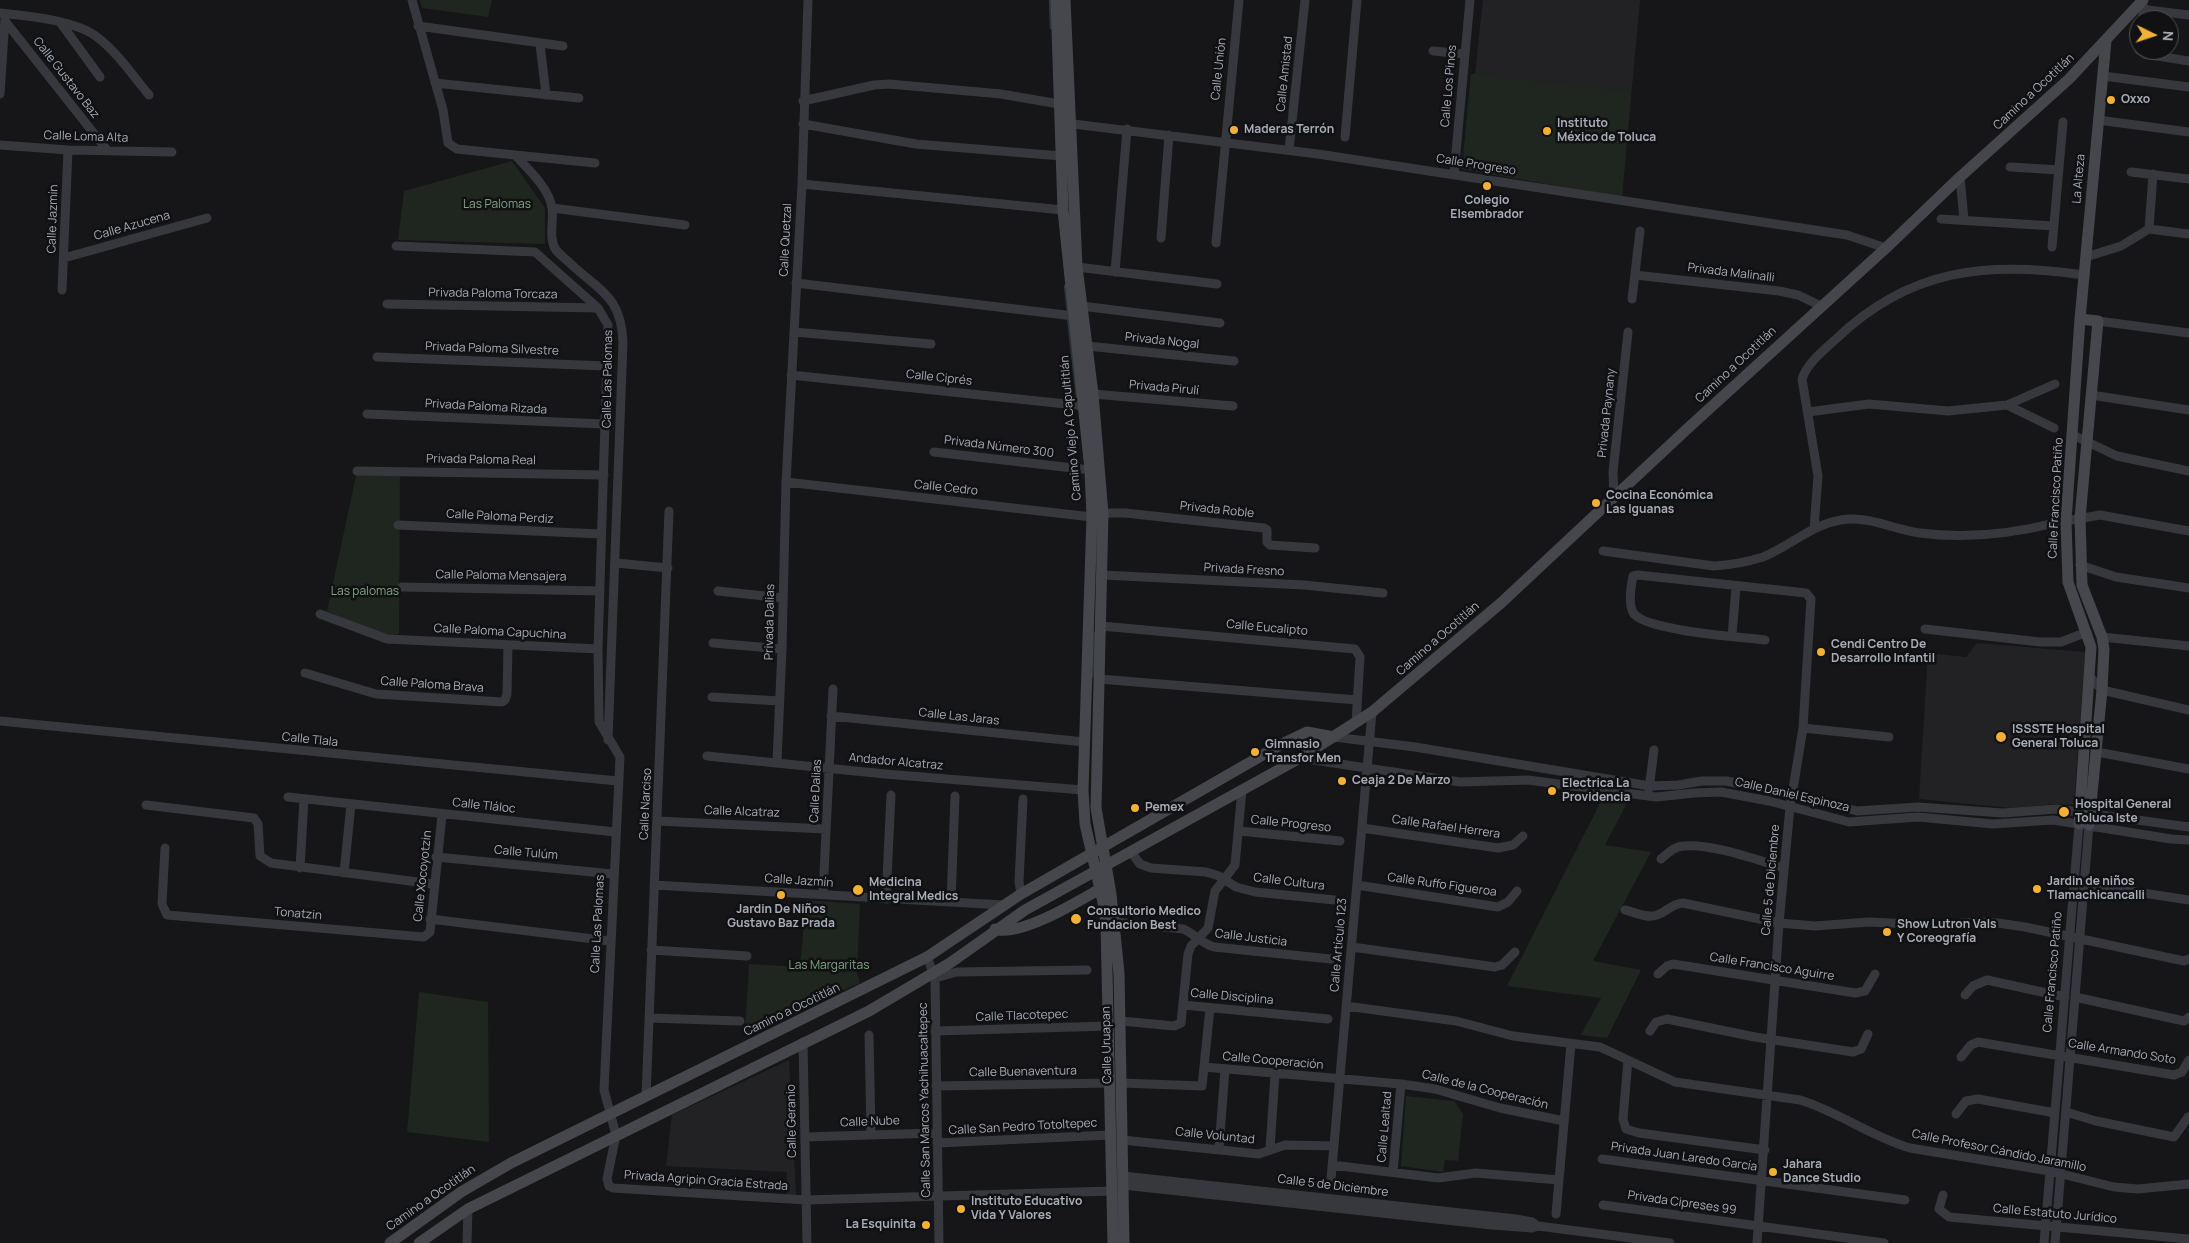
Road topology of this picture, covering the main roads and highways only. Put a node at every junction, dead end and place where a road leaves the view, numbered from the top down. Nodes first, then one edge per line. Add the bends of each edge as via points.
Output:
1 (1056, 0) edge
2 (1065, 0) edge
3 (2142, 5) edge
4 (2106, 41) junction
5 (1065, 123) junction
6 (2080, 319) junction
7 (1097, 516) junction
8 (2085, 595) junction
9 (2073, 599) junction
10 (1334, 737) junction
11 (1103, 848) junction
12 (1091, 854) junction
13 (1100, 867) junction
14 (1104, 887) junction
15 (995, 929) junction
16 (1116, 1083) junction
17 (390, 1243) edge
18 (419, 1243) edge
19 (1113, 1243) edge
20 (1124, 1243) edge

1 - 5 main road, Camino Viejo A Capultitlán via 1059,104
2 - 5 main road, Camino Viejo A Capultitlán
3 - 4 main road, Camino a Ocotitlán
4 - 6 main road, La Alteza
4 - 10 main road, Camino a Ocotitlán via 1501,603 1372,712
5 - 7 main road, Camino Viejo A Capultitlán via 1081,306 1093,394
5 - 7 main road, Camino Viejo A Capultitlán via 1061,156 1063,210
6 - 8 main road, Calle Francisco Patiño via 2098,322 2080,518 2080,565
6 - 9 main road, Calle Francisco Patiño via 2073,435 2061,522 2066,572
7 - 11 main road, Camino Viejo A Capultitlán via 1103,575 1096,808
7 - 12 main road, Camino Viejo A Capultitlán via 1083,790
8 - 9 main road
8 - 9 main road, Calle Francisco Patiño via 2102,636 2102,690 2085,819 2091,647
10 - 11 main road, Camino a Ocotitlán via 1303,733
10 - 13 main road, Camino a Ocotitlán
11 - 12 main road, Camino a Ocotitlán
11 - 13 main road, Calle Uruapan
12 - 13 main road, Calle Uruapan
12 - 17 main road, Camino a Ocotitlán via 1003,905 927,957 484,1177
13 - 14 main road, Calle Uruapan
13 - 15 main road, Camino a Ocotitlán
14 - 15 main road via 1024,927 1004,932
14 - 16 main road, Calle Uruapan via 1109,1026
14 - 16 main road, Calle Uruapan via 1115,922 1120,1021
15 - 18 main road, Camino a Ocotitlán via 934,975 869,1011 468,1209
16 - 19 main road, Calle Uruapan via 1110,1135
16 - 20 main road, Calle Uruapan via 1122,1140

